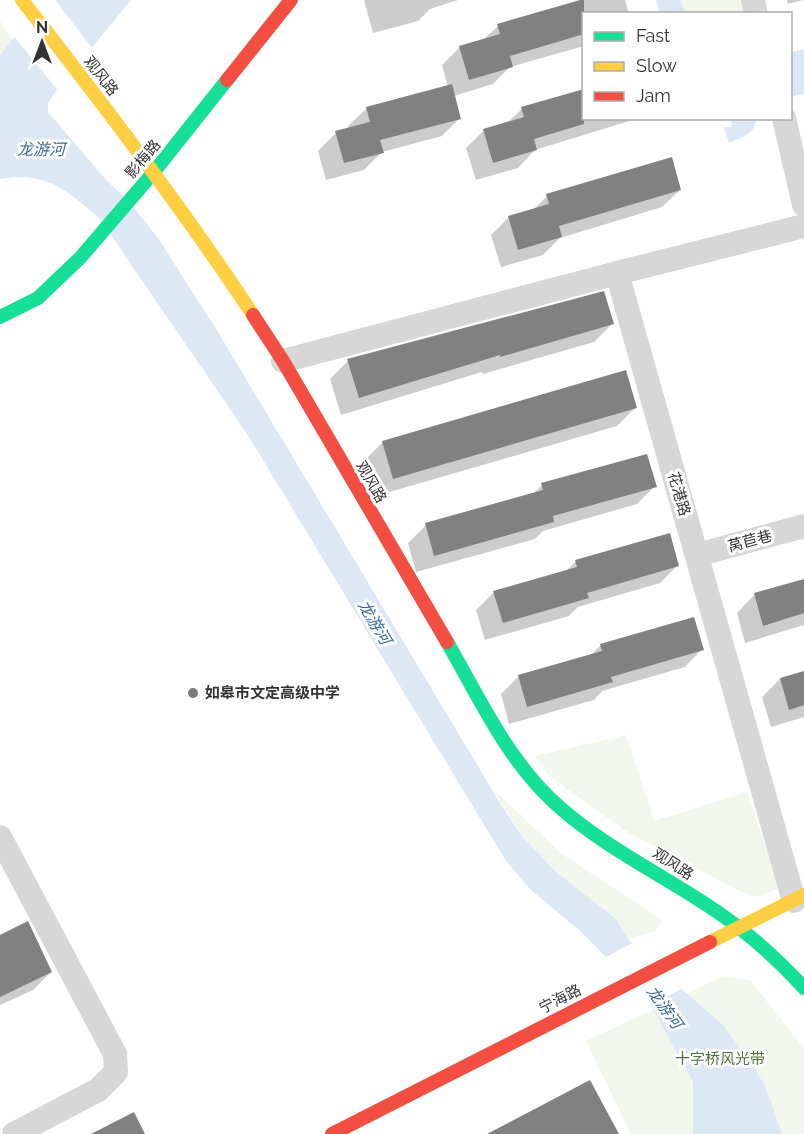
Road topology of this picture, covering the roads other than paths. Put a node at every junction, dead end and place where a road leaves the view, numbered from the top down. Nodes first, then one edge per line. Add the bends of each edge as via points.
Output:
1 (22, 0) edge
2 (291, 0) edge
3 (784, 120) edge
4 (153, 173) junction
5 (804, 205) edge
6 (804, 226) edge
7 (617, 273) junction
8 (0, 317) edge
9 (283, 361) junction
10 (804, 526) edge
11 (697, 555) junction
12 (0, 837) edge
13 (799, 898) edge
14 (740, 926) junction
15 (804, 988) edge
16 (14, 1134) edge
17 (332, 1134) edge

1 - 4 street, 观风路
2 - 4 street, 影梅路
3 - 5 street
4 - 8 street, 影梅路 via 80,258 38,298
4 - 9 street, 观风路
6 - 7 street
7 - 9 street
7 - 11 street, 花港路
9 - 14 street, 观风路 via 506,744 533,781 594,834
10 - 11 street, 莴苣巷
11 - 13 street, 花港路
12 - 16 street via 115,1054 116,1072 98,1090
13 - 14 street, 宁海路
14 - 15 street, 观风路 via 771,951
14 - 17 street, 宁海路

